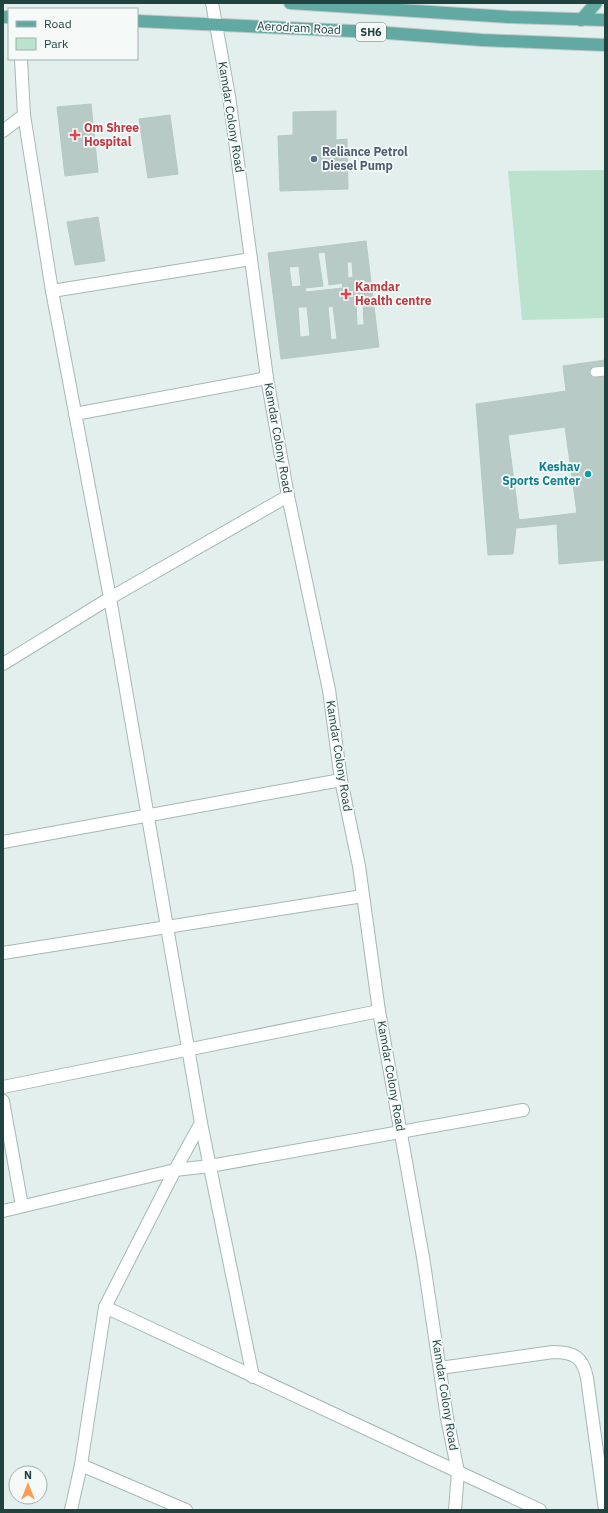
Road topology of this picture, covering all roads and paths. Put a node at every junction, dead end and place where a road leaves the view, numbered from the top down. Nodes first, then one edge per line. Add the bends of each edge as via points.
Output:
1 (212, 3) edge
2 (290, 3) edge
3 (596, 3) edge
4 (321, 4) edge
5 (582, 20) junction
6 (605, 20) edge
7 (138, 21) edge
8 (216, 24) junction
9 (605, 45) edge
10 (21, 60) edge
11 (24, 115) junction
12 (3, 131) edge
13 (251, 259) junction
14 (52, 291) junction
15 (605, 371) edge
16 (595, 372) dead end
17 (267, 378) junction
18 (75, 414) junction
19 (288, 496) junction
20 (110, 598) junction
21 (3, 664) edge
22 (341, 780) junction
23 (147, 816) junction
24 (3, 842) edge
25 (363, 896) junction
26 (166, 927) junction
27 (3, 953) edge
28 (379, 1011) junction
29 (188, 1050) junction
30 (3, 1087) edge
31 (3, 1100) edge
32 (523, 1110) dead end
33 (201, 1123) junction
34 (401, 1131) junction
35 (210, 1166) junction
36 (175, 1170) junction
37 (22, 1206) junction
38 (3, 1210) edge
39 (105, 1307) junction
40 (440, 1368) junction
41 (253, 1377) junction
42 (81, 1465) junction
43 (458, 1472) junction
44 (71, 1510) edge
45 (186, 1510) edge
46 (455, 1510) edge
47 (540, 1510) edge
48 (605, 1510) edge

1 - 8 street, Kamdar Colony Road
2 - 4 main road, Aerodram Road / SH6
3 - 5 main road
4 - 5 main road, Aerodram Road / SH6
5 - 6 main road, Aerodram Road / SH6
7 - 8 main road, Aerodram Road / SH6
8 - 9 main road, Aerodram Road / SH6
8 - 13 street, Kamdar Colony Road via 230,103
10 - 11 street
11 - 12 street
11 - 14 street
13 - 14 street
13 - 17 street, Kamdar Colony Road
14 - 18 street
15 - 16 lane
17 - 18 street
17 - 19 street, Kamdar Colony Road
18 - 20 street
19 - 20 street
19 - 22 street, Kamdar Colony Road via 320,645
20 - 21 street
20 - 23 street
22 - 23 street
22 - 25 street, Kamdar Colony Road
23 - 24 street
23 - 26 street
25 - 26 street
25 - 28 street, Kamdar Colony Road
26 - 27 street
26 - 29 street
28 - 29 street
28 - 34 street, Kamdar Colony Road
29 - 30 street
29 - 33 street
31 - 37 street
32 - 34 street
33 - 35 street
33 - 36 street
34 - 35 street
34 - 40 street, Kamdar Colony Road
35 - 36 street
35 - 41 street
36 - 37 street
36 - 39 street
37 - 38 street
39 - 41 street
39 - 42 street
40 - 43 street, Kamdar Colony Road
40 - 48 street via 553,1352 565,1352 579,1358 585,1365
41 - 43 street
42 - 44 street
42 - 45 street
43 - 46 street, Kamdar Colony Road
43 - 47 street

